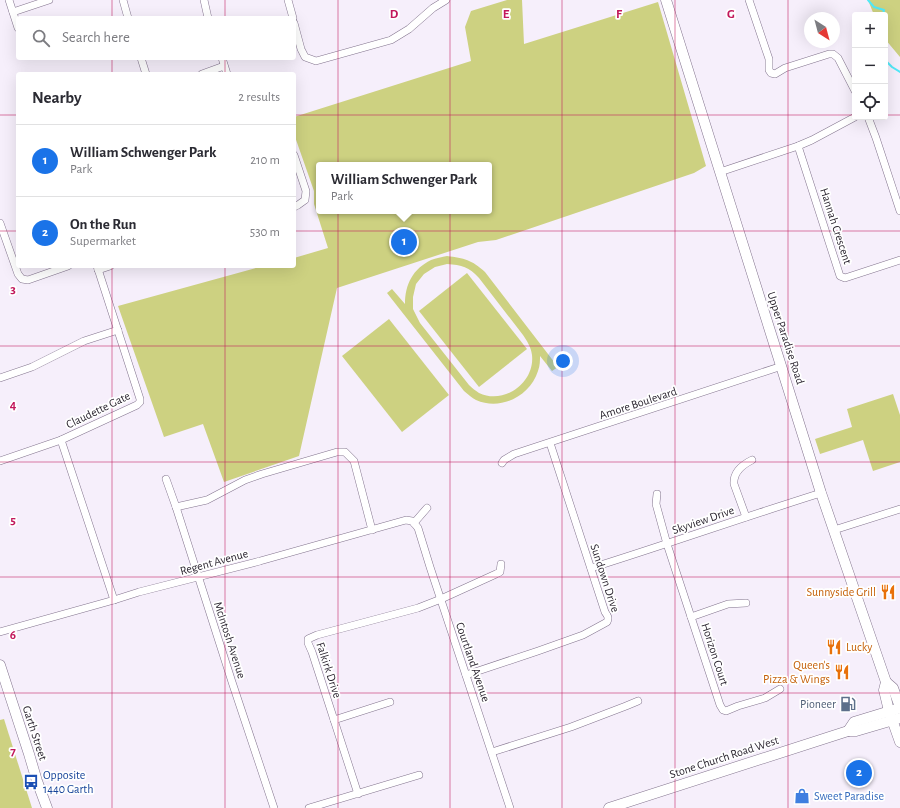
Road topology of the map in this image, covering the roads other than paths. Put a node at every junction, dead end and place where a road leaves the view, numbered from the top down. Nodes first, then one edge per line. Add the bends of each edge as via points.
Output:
1 (9, 0) edge
2 (49, 0) edge
3 (123, 0) edge
4 (204, 0) edge
5 (288, 0) edge
6 (446, 0) edge
7 (666, 0) edge
8 (749, 0) edge
9 (13, 12) junction
10 (127, 16) edge
11 (208, 16) edge
12 (292, 16) edge
13 (16, 22) edge
14 (296, 30) edge
15 (142, 60) edge
16 (222, 60) edge
17 (224, 66) junction
18 (145, 72) edge
19 (208, 72) edge
20 (226, 72) edge
21 (852, 85) edge
22 (852, 119) edge
23 (869, 120) edge
24 (798, 146) junction
25 (296, 161) edge
26 (720, 172) junction
27 (296, 206) edge
28 (900, 211) edge
29 (0, 223) edge
30 (900, 260) edge
31 (62, 268) edge
32 (98, 268) edge
33 (118, 330) junction
34 (782, 366) junction
35 (0, 378) edge
36 (61, 440) junction
37 (550, 443) junction
38 (752, 460) dead end
39 (0, 461) edge
40 (502, 463) dead end
41 (166, 479) dead end
42 (821, 493) junction
43 (657, 494) dead end
44 (176, 508) junction
45 (427, 508) dead end
46 (900, 509) edge
47 (746, 517) junction
48 (414, 523) junction
49 (372, 530) junction
50 (834, 530) junction
51 (667, 544) junction
52 (501, 564) dead end
53 (591, 568) junction
54 (198, 578) junction
55 (441, 599) junction
56 (114, 600) junction
57 (746, 603) dead end
58 (691, 617) junction
59 (0, 632) edge
60 (0, 665) edge
61 (466, 675) junction
62 (886, 682) junction
63 (780, 689) dead end
64 (638, 701) dead end
65 (390, 702) dead end
66 (900, 708) edge
67 (889, 711) junction
68 (334, 720) junction
69 (896, 720) edge
70 (848, 731) junction
71 (900, 742) edge
72 (492, 752) junction
73 (419, 775) dead end
74 (358, 794) junction
75 (47, 808) edge
76 (274, 808) edge
77 (309, 808) edge
78 (510, 808) edge
79 (609, 808) edge

1 - 9 street
2 - 9 street
3 - 10 street
4 - 11 street
5 - 12 street
6 - 14 street via 391,40 316,61 305,57
7 - 26 main road, Upper Paradise Road
8 - 21 street via 769,59 771,73 775,74 785,68 833,54 838,58
9 - 13 street
15 - 18 street
16 - 17 street
17 - 19 street
17 - 20 street
22 - 24 street
23 - 28 street
24 - 26 street
24 - 30 street, Hannah Crescent via 840,276 845,278
25 - 27 street via 306,192 305,200
26 - 34 main road, Upper Paradise Road
29 - 31 street via 22,279 28,280
32 - 33 street, Claudette Gate
33 - 35 street via 84,341 32,368
33 - 36 street, Claudette Gate via 140,402
34 - 37 street, Amore Boulevard
34 - 42 main road, Upper Paradise Road
36 - 39 street, Claudette Gate
36 - 56 street
37 - 40 street, Amore Boulevard via 510,456
37 - 53 street, Sundown Drive
38 - 47 street via 744,464 734,478
41 - 44 street, McIntosh Avenue
42 - 47 street, Skyview Drive
42 - 50 main road, Upper Paradise Road
43 - 51 street, Horizon Court via 656,504
44 - 49 street via 207,500 244,480 262,474 337,452 345,452 354,461
44 - 54 street, McIntosh Avenue
45 - 48 street
46 - 50 street
47 - 51 street, Skyview Drive
48 - 49 street, Regent Avenue via 406,520
48 - 55 street, Courtland Avenue via 418,528
49 - 54 street, Regent Avenue
50 - 62 main road, Upper Paradise Road
51 - 53 street, Skyview Drive
51 - 58 street, Horizon Court
52 - 55 street via 500,572
53 - 61 street, Sundown Drive via 608,616 607,622 583,635
54 - 56 street, Regent Avenue
54 - 76 street, McIntosh Avenue
55 - 61 street, Courtland Avenue
55 - 68 street, Falkirk Drive via 308,639
56 - 59 street, Regent Avenue
57 - 58 street via 728,604
58 - 63 street, Horizon Court via 723,710 765,698
60 - 75 main road, Garth Street
61 - 72 street, Courtland Avenue
62 - 66 main road, Upper Paradise Road via 893,688
62 - 67 main road, Upper Paradise Road via 884,690
64 - 72 street via 571,727
65 - 68 street
66 - 67 main road, Stone Church Road West
67 - 69 main road, Upper Paradise Road
67 - 70 main road, Stone Church Road West via 854,722
68 - 74 street, Falkirk Drive
69 - 70 main road, Stone Church Road West
69 - 71 main road, Upper Paradise Road
70 - 79 main road, Stone Church Road West
72 - 78 street, Courtland Avenue
73 - 74 street
74 - 77 street

